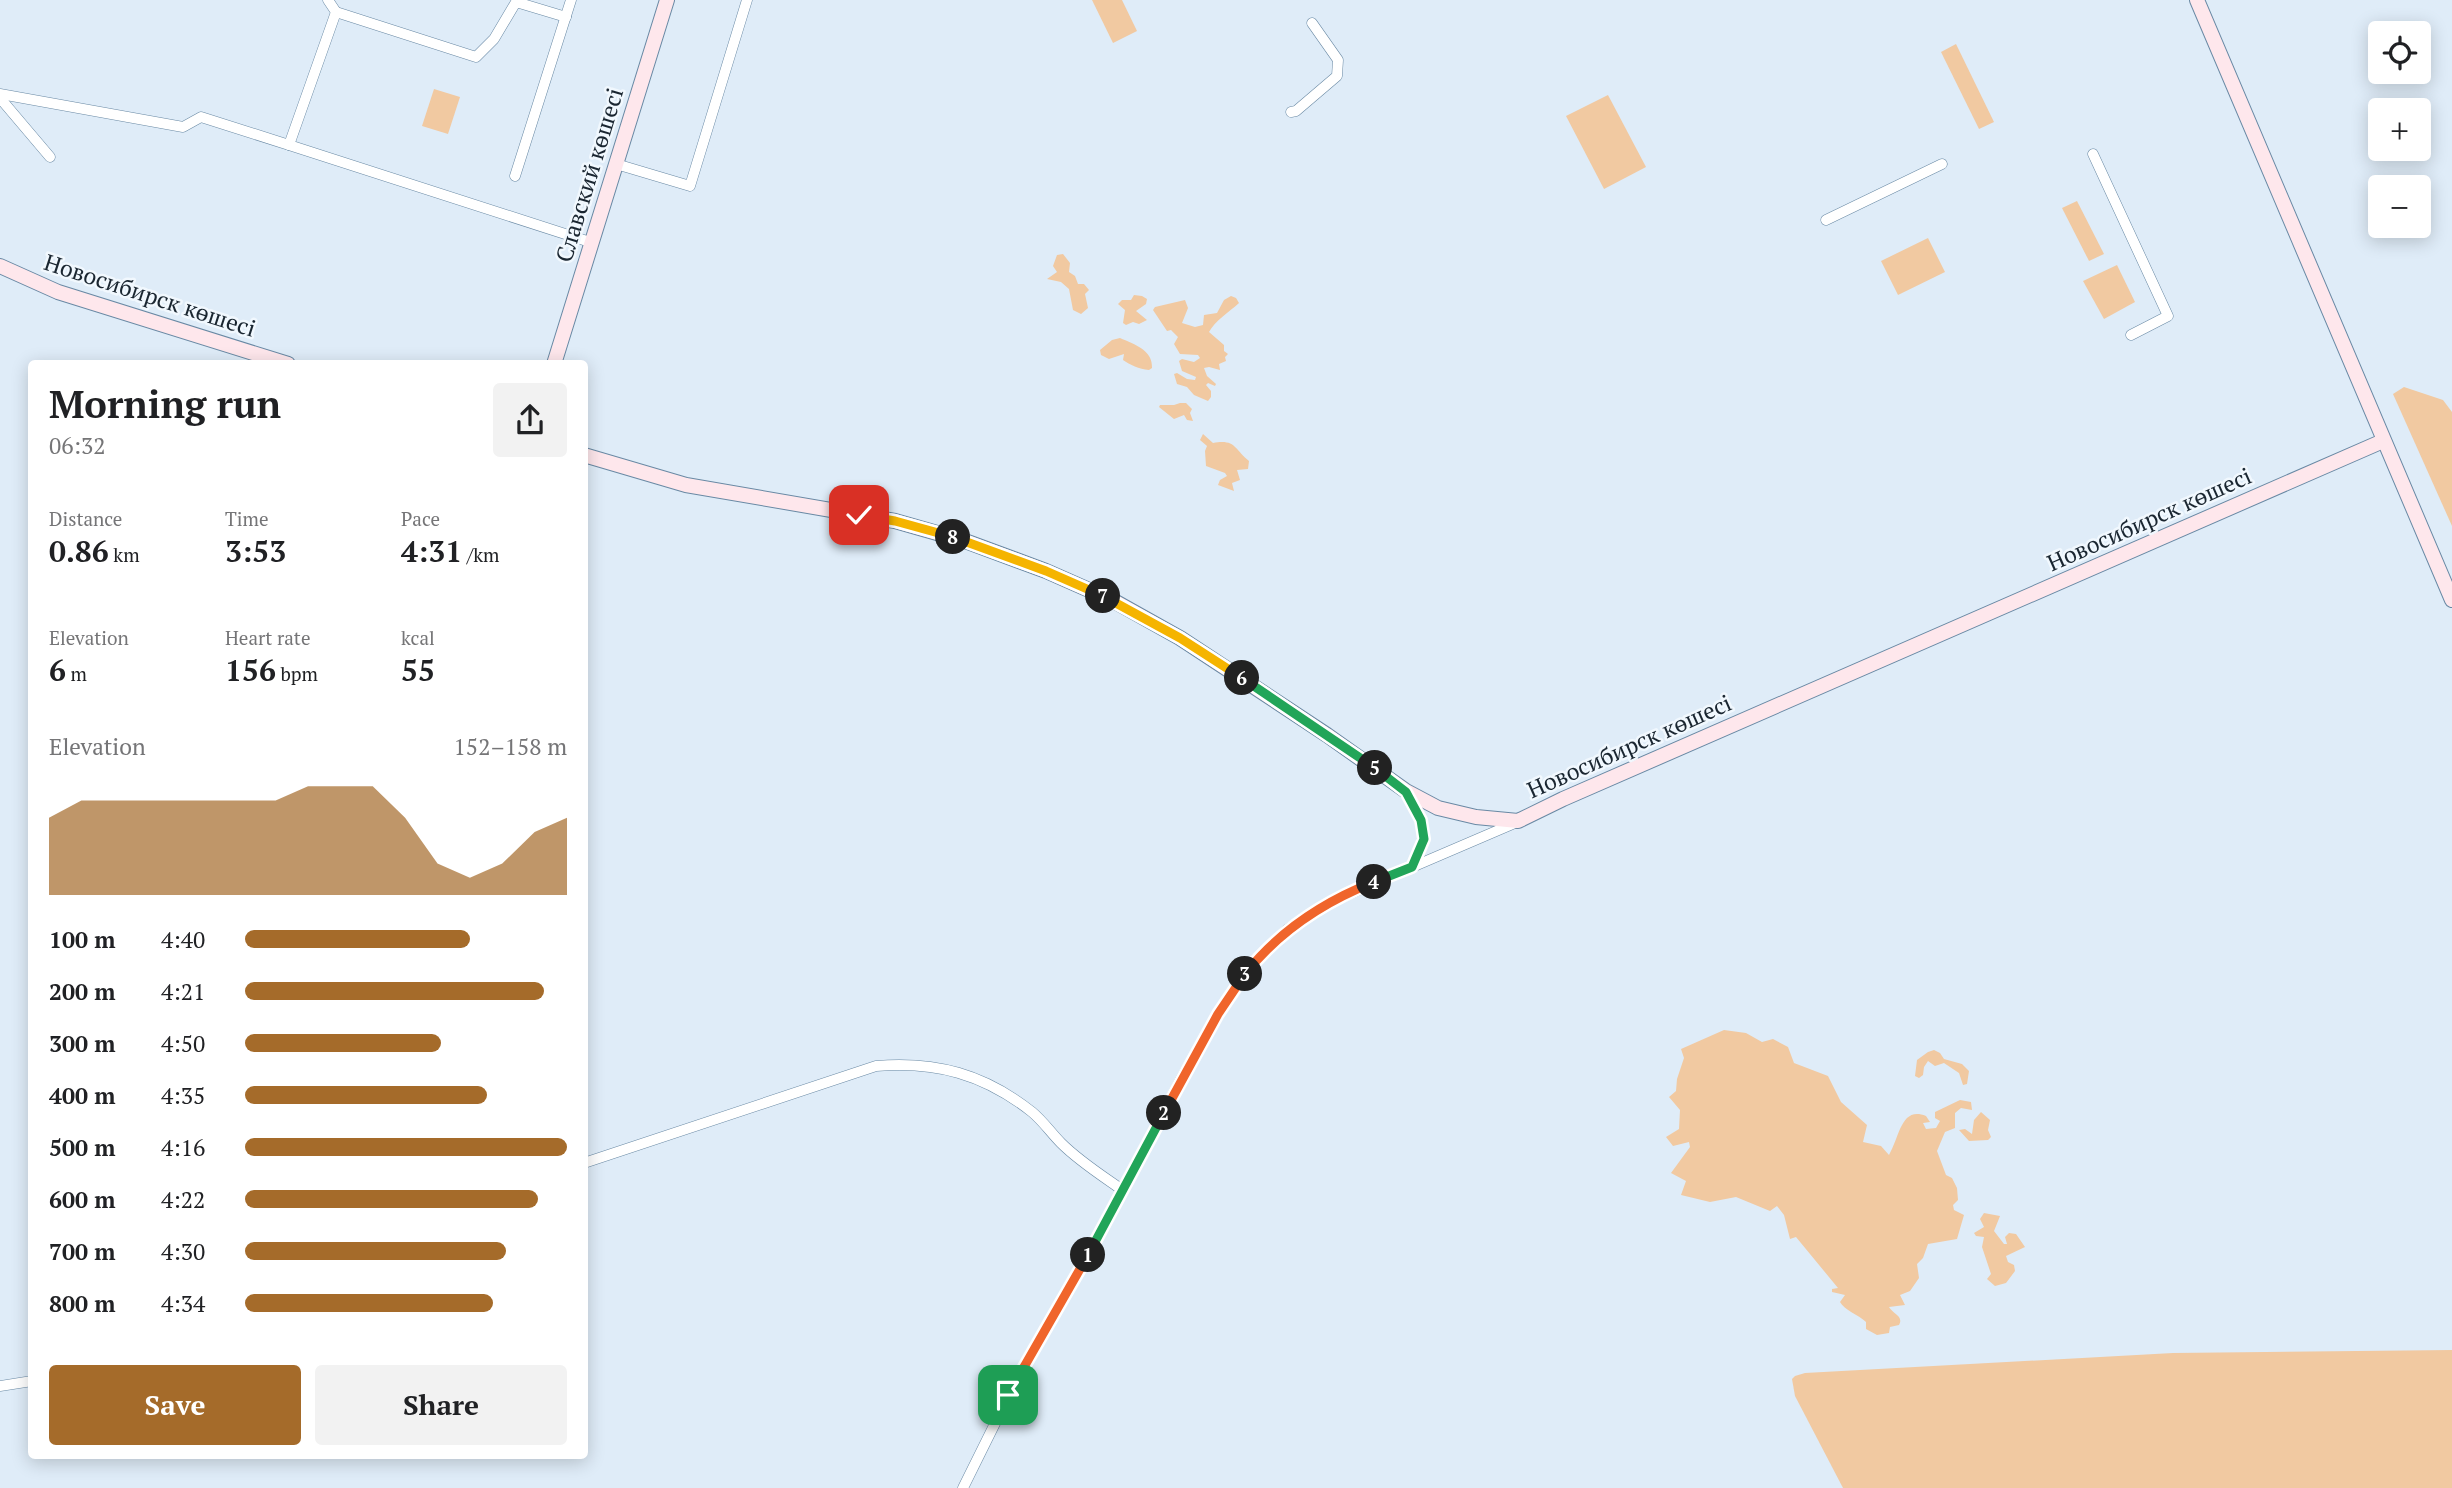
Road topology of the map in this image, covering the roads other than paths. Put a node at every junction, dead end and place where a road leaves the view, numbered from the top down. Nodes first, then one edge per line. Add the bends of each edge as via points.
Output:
1 (328, 0) edge
2 (571, 0) edge
3 (667, 0) edge
4 (747, 0) edge
5 (2197, 0) edge
6 (336, 12) junction
7 (566, 17) junction
8 (1312, 23) dead end
9 (0, 96) edge
10 (1290, 112) dead end
11 (289, 145) junction
12 (2093, 154) dead end
13 (50, 157) dead end
14 (616, 164) junction
15 (1942, 164) dead end
16 (515, 176) dead end
17 (1826, 220) dead end
18 (593, 243) junction
19 (0, 266) edge
20 (2131, 335) dead end
21 (275, 360) edge
22 (555, 360) edge
23 (2383, 441) junction
24 (588, 456) edge
25 (2452, 600) edge
26 (1406, 792) junction
27 (1518, 821) junction
28 (1412, 867) junction
29 (588, 1162) edge
30 (1121, 1189) junction
31 (28, 1382) edge
32 (0, 1386) edge
33 (962, 1488) edge

1 - 6 street
2 - 7 street
3 - 14 main road, Славский көшесі
4 - 14 street via 690,186
5 - 23 main road
6 - 7 street via 477,57 494,40 516,2
6 - 11 street
7 - 16 street
8 - 10 street via 1338,60 1337,76
9 - 11 street via 183,127 201,117
9 - 13 street
11 - 18 street
12 - 20 street via 2168,316
14 - 18 main road, Славский көшесі
15 - 17 street
18 - 22 main road, Славский көшесі
19 - 21 main road, Новосибирск көшесі via 58,292
23 - 25 main road
23 - 27 main road, Новосибирск көшесі
24 - 26 main road, Новосибирск көшесі via 686,485 905,524 1046,571 1115,601 1180,638
26 - 27 main road, Новосибирск көшесі via 1455,813
26 - 28 street via 1424,832
27 - 28 street
28 - 30 street via 1326,904 1288,929 1258,959 1218,1014
29 - 30 street via 876,1066 908,1063 973,1077 1009,1096 1089,1167
30 - 33 street
31 - 32 street

